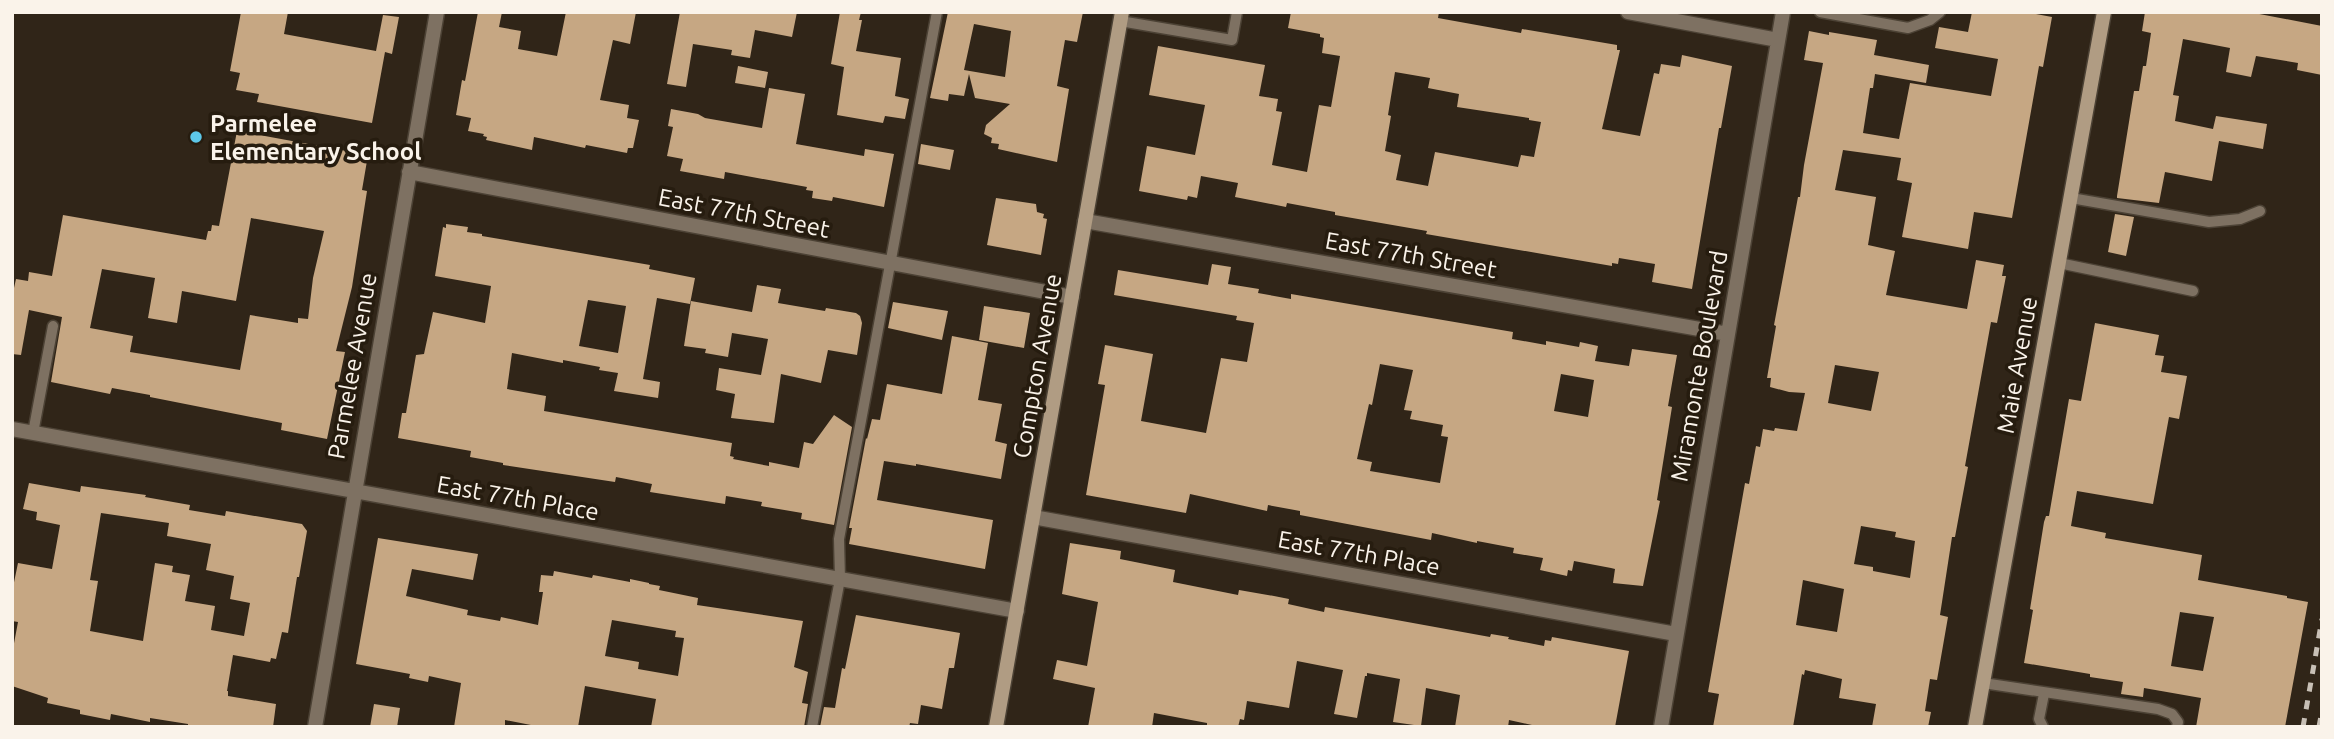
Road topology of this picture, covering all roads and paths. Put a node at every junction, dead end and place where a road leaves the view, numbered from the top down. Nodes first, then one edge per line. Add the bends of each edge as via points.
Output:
1 (436, 12) edge
2 (937, 12) edge
3 (1237, 12) edge
4 (1628, 12) edge
5 (1783, 12) edge
6 (1821, 12) edge
7 (1940, 12) edge
8 (2100, 13) edge
9 (1121, 17) edge
10 (1778, 40) junction
11 (409, 172) junction
12 (2071, 198) junction
13 (2260, 211) dead end
14 (1085, 221) junction
15 (2059, 263) junction
16 (890, 264) junction
17 (2193, 291) dead end
18 (1072, 297) junction
19 (53, 326) dead end
20 (1728, 334) junction
21 (12, 429) edge
22 (33, 433) junction
23 (354, 492) junction
24 (1033, 517) junction
25 (840, 579) junction
26 (1017, 611) junction
27 (1676, 634) junction
28 (1983, 683) junction
29 (2044, 694) junction
30 (315, 727) edge
31 (812, 727) edge
32 (996, 727) edge
33 (1661, 727) edge
34 (1975, 727) edge
35 (2043, 727) edge
36 (2177, 727) edge

1 - 11 street, Parmelee Avenue
2 - 16 lane
3 - 9 lane via 1232,40
4 - 10 street
5 - 10 street, Miramonte Boulevard
6 - 7 lane via 1908,28
8 - 12 street, Maie Avenue
9 - 14 street, Compton Avenue
10 - 20 street, Miramonte Boulevard
11 - 16 street, East 77th Street
11 - 23 street, Parmelee Avenue
12 - 13 lane via 2209,222 2240,219
12 - 15 street, Maie Avenue
14 - 18 street, Compton Avenue
14 - 20 street, East 77th Street
15 - 17 lane
15 - 28 street, Maie Avenue
16 - 18 street, East 77th Street
16 - 25 lane via 839,539
18 - 24 street, Compton Avenue
19 - 22 lane
20 - 27 street, Miramonte Boulevard
21 - 22 street, East 77th Place
22 - 23 street, East 77th Place
23 - 25 street, East 77th Place
23 - 30 street, Parmelee Avenue
24 - 26 street, Compton Avenue
24 - 27 street, East 77th Place
25 - 26 street, East 77th Place
25 - 31 lane
26 - 32 street, Compton Avenue
27 - 33 street, Miramonte Boulevard
28 - 29 lane
28 - 34 street, Maie Avenue
29 - 35 lane via 2039,719
29 - 36 lane via 2158,709 2172,714

